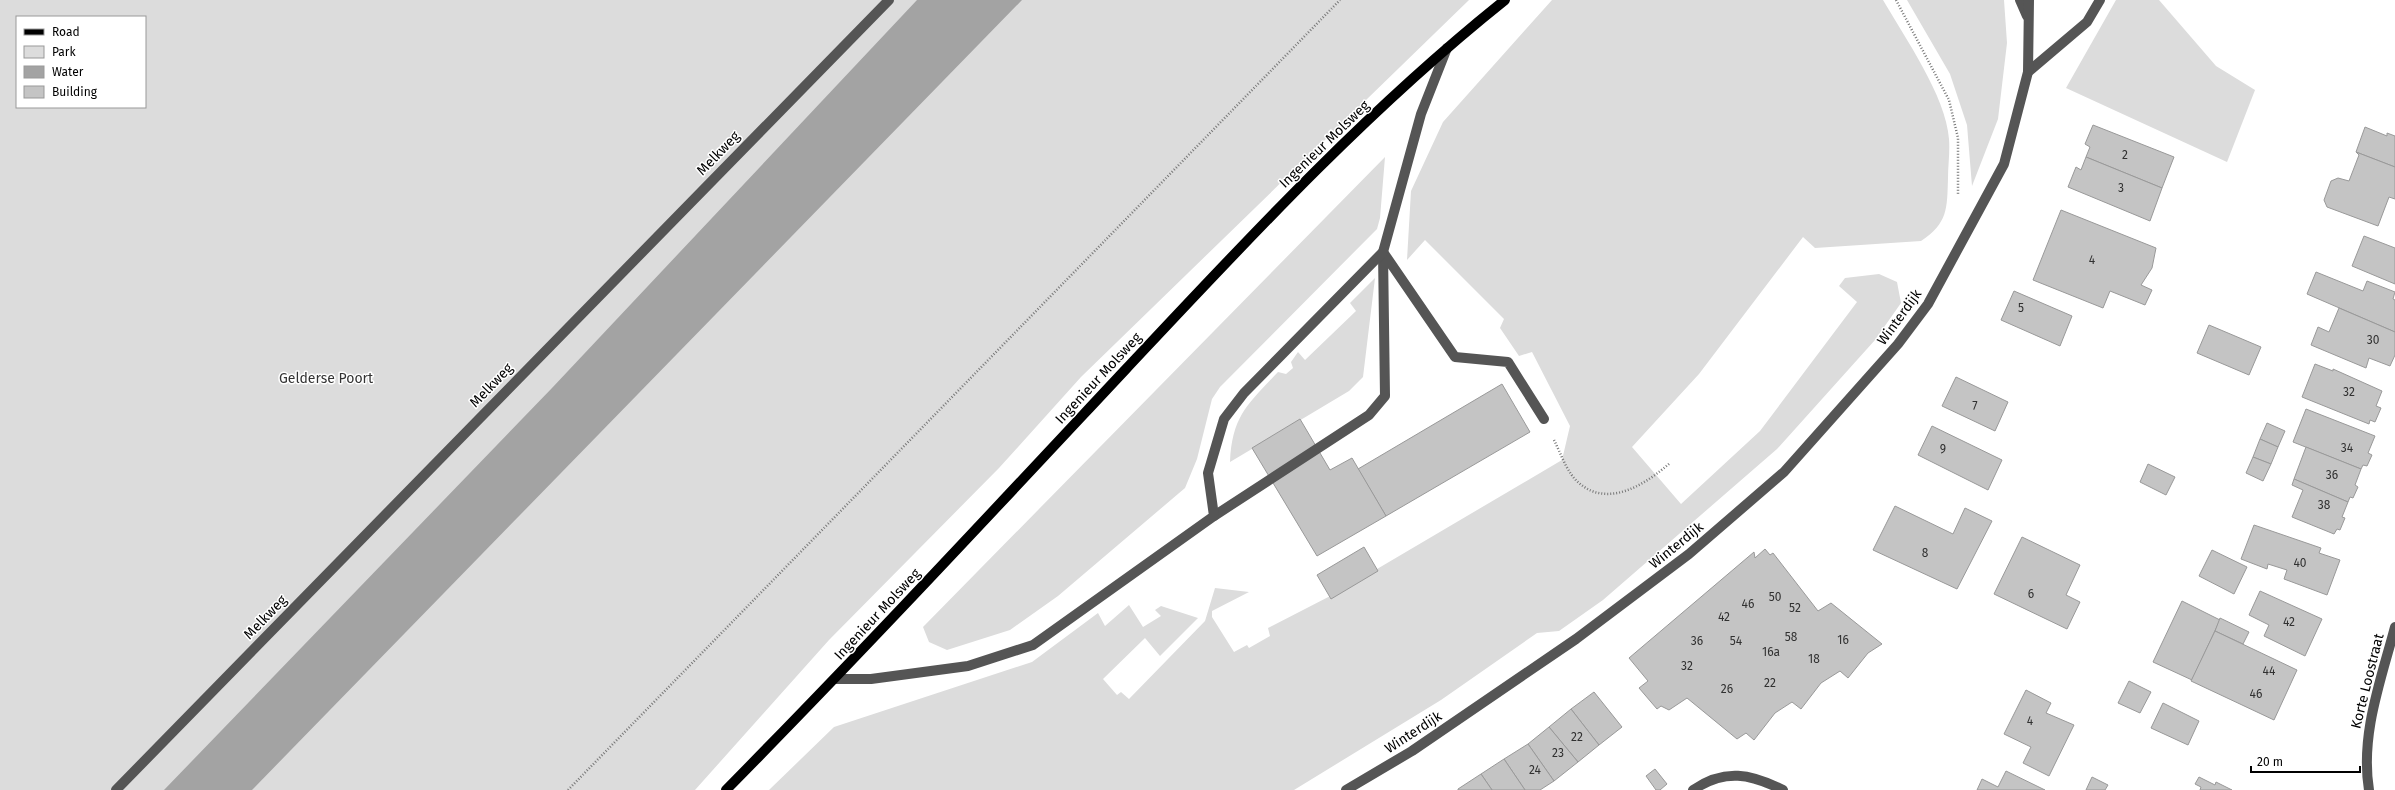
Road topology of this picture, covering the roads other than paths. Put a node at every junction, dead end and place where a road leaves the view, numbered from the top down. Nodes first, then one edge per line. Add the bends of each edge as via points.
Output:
1 (888, 0) edge
2 (1505, 0) edge
3 (2020, 0) edge
4 (2029, 0) edge
5 (2100, 0) edge
6 (2028, 18) junction
7 (1448, 46) junction
8 (2028, 72) junction
9 (1383, 252) junction
10 (1544, 419) road end
11 (1214, 516) junction
12 (2395, 627) edge
13 (836, 679) junction
14 (116, 790) edge
15 (726, 790) edge
16 (1346, 790) edge
17 (1693, 790) edge
18 (1783, 790) edge
19 (2368, 790) edge

1 - 14 street, Melkweg
2 - 7 main road, Ingenieur Molsweg
3 - 6 street, Winterdijk
4 - 6 street, Winterdijk
5 - 8 street via 2087,22
6 - 8 street, Winterdijk
7 - 9 street via 1420,114
7 - 13 main road, Ingenieur Molsweg via 1271,214
8 - 16 street, Winterdijk via 2004,164 1928,304 1898,344 1784,472 1689,554 1576,639 1412,751
9 - 10 street via 1455,358 1508,362
9 - 11 street via 1244,393 1224,419 1208,473
9 - 11 street via 1385,396 1369,415
11 - 13 street via 1033,645 968,666 871,679
12 - 19 street, Korte Loostraat via 2369,725 2365,769
13 - 15 main road, Ingenieur Molsweg
17 - 18 street via 1704,782 1733,774 1759,778

